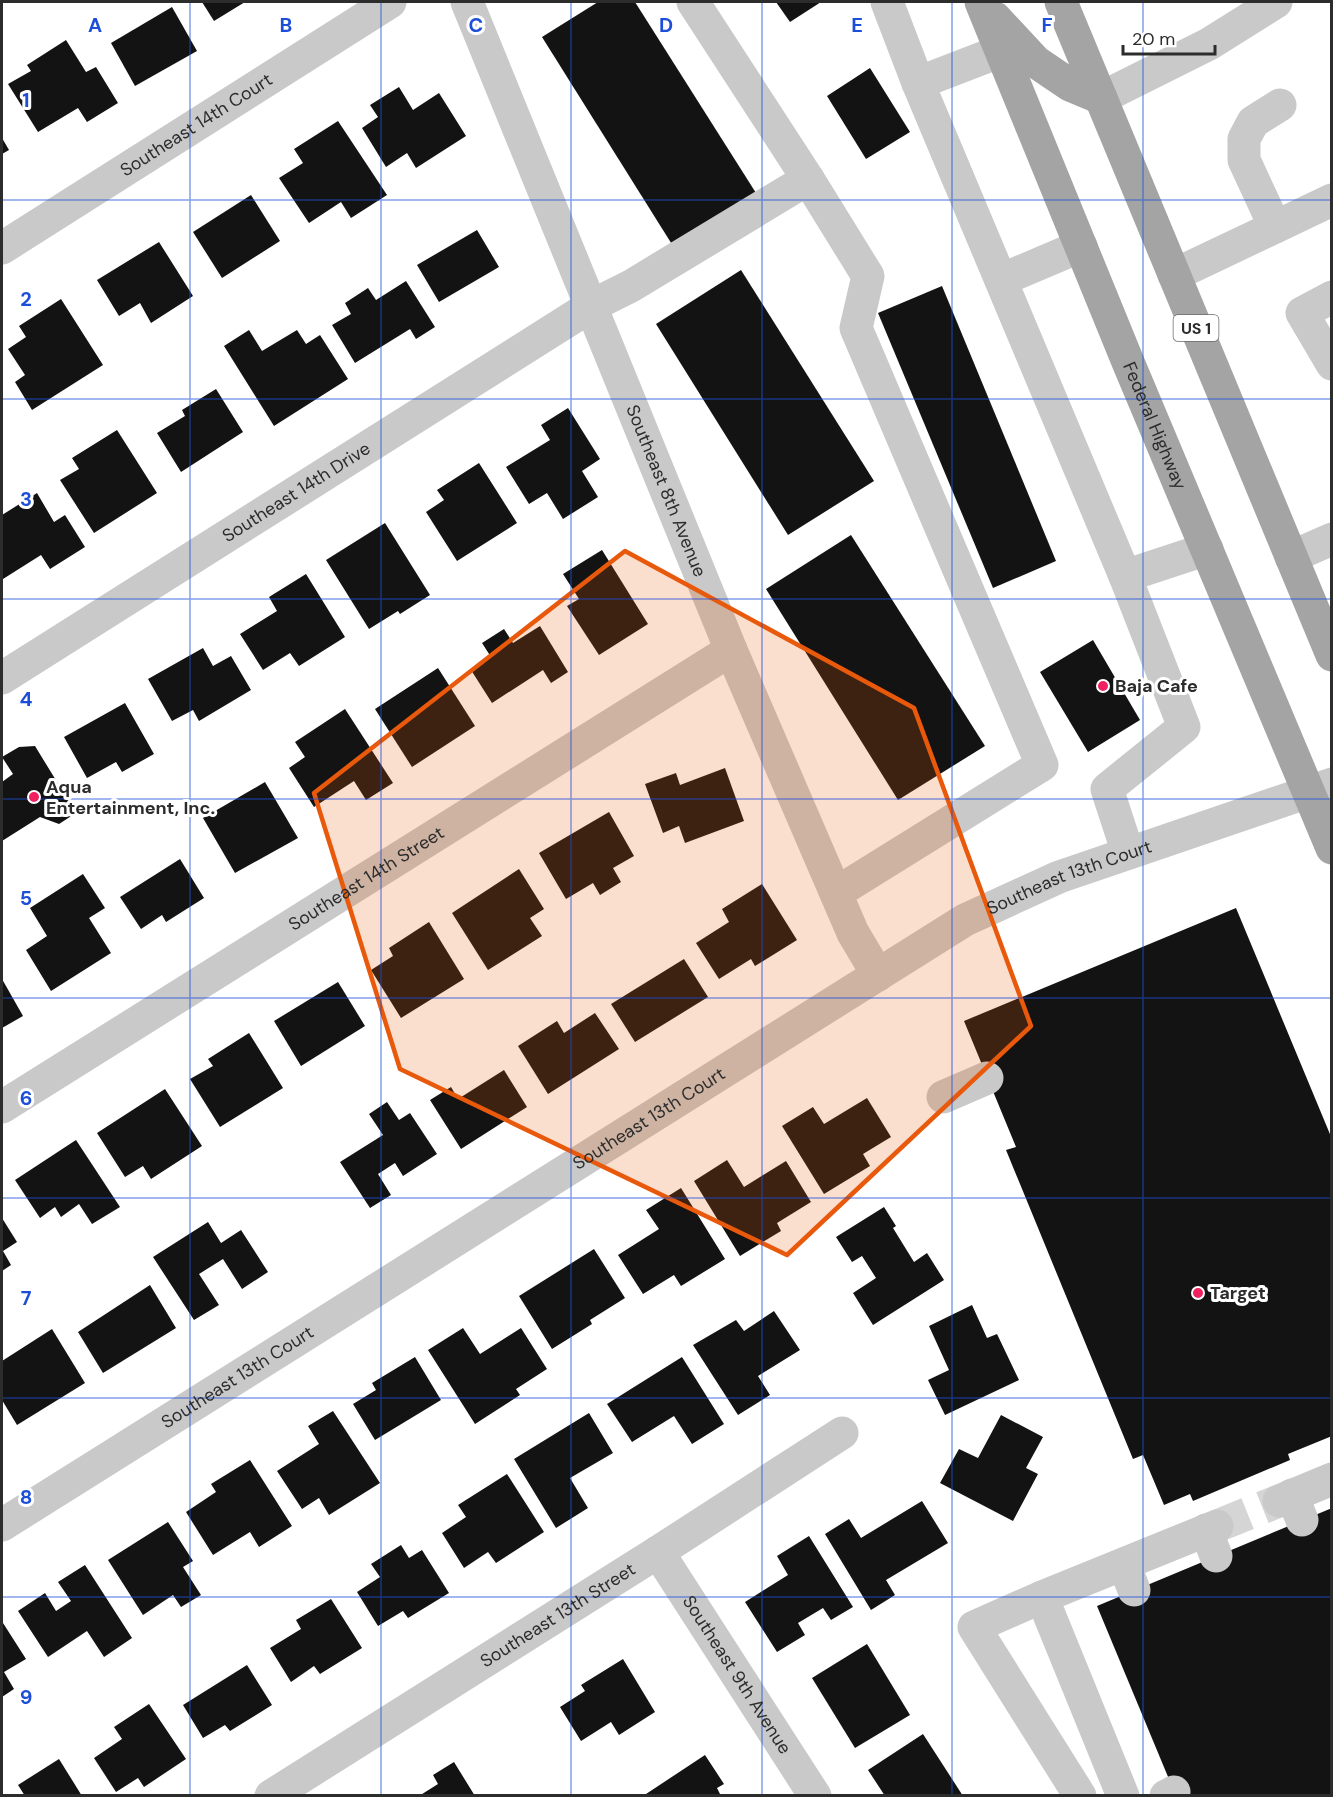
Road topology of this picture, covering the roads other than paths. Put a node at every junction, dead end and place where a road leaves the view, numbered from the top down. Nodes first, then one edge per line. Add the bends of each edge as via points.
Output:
1 (390, 2) edge
2 (467, 2) edge
3 (693, 2) edge
4 (887, 2) edge
5 (981, 2) edge
6 (1061, 2) edge
7 (1276, 2) edge
8 (1001, 51) junction
9 (918, 83) junction
10 (1101, 98) junction
11 (1280, 105) dead end
12 (808, 179) junction
13 (1332, 200) edge
14 (1275, 227) junction
15 (1081, 246) junction
16 (2, 248) edge
17 (1174, 275) junction
18 (1001, 280) junction
19 (1332, 297) edge
20 (591, 306) junction
21 (1332, 364) edge
22 (1332, 539) edge
23 (1207, 549) junction
24 (1291, 557) junction
25 (1125, 576) junction
26 (731, 650) junction
27 (1332, 655) edge
28 (2, 678) edge
29 (1320, 788) edge
30 (1332, 848) edge
31 (1128, 853) junction
32 (836, 893) junction
33 (878, 975) junction
34 (987, 1078) dead end
35 (943, 1097) dead end
36 (2, 1107) edge
37 (842, 1433) dead end
38 (1332, 1479) edge
39 (1291, 1505) tunnel mouth
40 (2, 1525) edge
41 (1213, 1538) tunnel mouth
42 (658, 1552) junction
43 (1042, 1597) junction
44 (271, 1796) edge
45 (815, 1796) edge
46 (1080, 1796) edge
47 (1123, 1796) edge

1 - 16 street, Southeast 14th Court
2 - 20 street, Southeast 8th Avenue
3 - 12 street
4 - 9 street
5 - 8 main road, Federal Highway
5 - 10 main road via 1036,62 1070,85
6 - 10 main road, US 1
7 - 10 street via 1209,44
8 - 9 street
8 - 15 main road, Federal Highway
9 - 18 street
10 - 17 main road, US 1
11 - 14 street via 1253,122 1244,139 1244,160
12 - 20 street, Southeast 14th Drive
12 - 32 street via 868,276 856,328 1042,765
13 - 14 street
14 - 17 street
15 - 18 street
15 - 23 main road, Federal Highway
17 - 24 main road, US 1
18 - 25 street
19 - 21 street via 1302,314
20 - 26 street, Southeast 8th Avenue
20 - 28 street, Southeast 14th Drive
22 - 24 street
23 - 25 street
23 - 29 main road, Federal Highway
24 - 27 main road, US 1
25 - 31 street via 1184,727 1107,789
26 - 32 street, Southeast 8th Avenue
26 - 36 street, Southeast 14th Street
29 - 30 main road, Federal Highway
29 - 31 street, Southeast 13th Court
31 - 33 street, Southeast 13th Court via 1059,877 965,920
32 - 33 street, Southeast 8th Avenue via 853,933
33 - 40 street, Southeast 13th Court
34 - 35 street
37 - 42 street, Southeast 13th Street
38 - 39 street
41 - 43 street via 1129,1577
42 - 44 street, Southeast 13th Street
42 - 45 street, Southeast 9th Avenue
43 - 46 street via 974,1627
43 - 47 street

